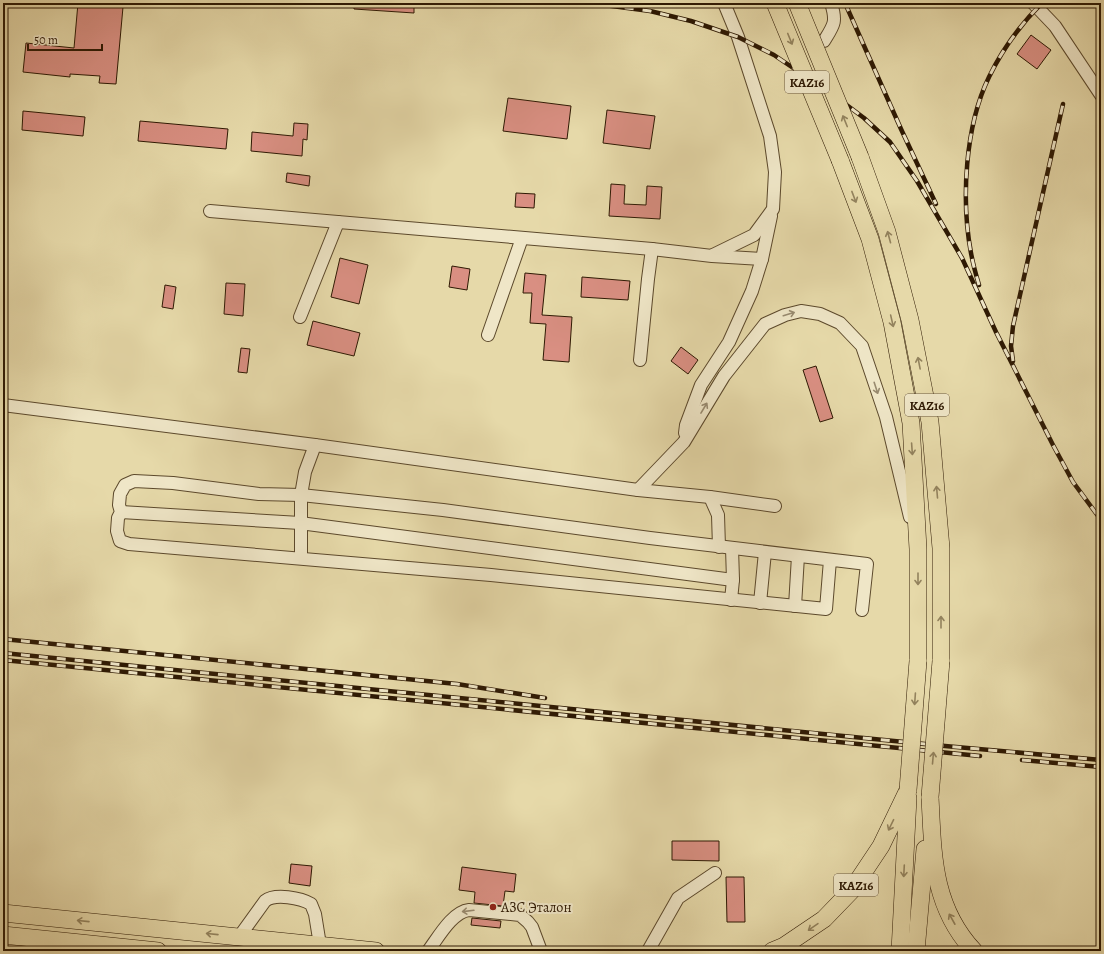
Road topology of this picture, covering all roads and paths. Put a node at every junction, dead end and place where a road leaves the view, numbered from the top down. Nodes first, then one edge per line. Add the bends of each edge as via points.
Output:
1 (724, 3) edge
2 (775, 3) edge
3 (797, 3) edge
4 (831, 3) edge
5 (1033, 3) edge
6 (824, 41) dead end
7 (1101, 95) edge
8 (773, 209) junction
9 (210, 211) dead end
10 (338, 222) junction
11 (522, 238) junction
12 (652, 249) junction
13 (712, 256) junction
14 (762, 259) junction
15 (300, 317) dead end
16 (488, 335) dead end
17 (640, 360) dead end
18 (3, 405) edge
19 (684, 442) junction
20 (315, 445) junction
21 (638, 490) junction
22 (301, 495) junction
23 (710, 497) junction
24 (775, 506) dead end
25 (121, 512) junction
26 (300, 523) junction
27 (719, 547) junction
28 (732, 548) junction
29 (918, 549) junction
30 (765, 552) junction
31 (798, 556) junction
32 (301, 558) junction
33 (830, 560) junction
34 (734, 580) junction
35 (731, 600) junction
36 (760, 602) junction
37 (795, 606) junction
38 (862, 610) dead end
39 (908, 790) junction
40 (930, 797) junction
41 (715, 873) dead end
42 (3, 913) edge
43 (3, 935) edge
44 (239, 937) junction
45 (320, 945) junction
46 (158, 951) edge
47 (376, 951) edge
48 (428, 951) edge
49 (541, 951) edge
50 (648, 951) edge
51 (772, 951) edge
52 (900, 951) edge
53 (916, 951) edge
54 (974, 951) edge

1 - 8 street via 738,37 770,136 775,172
2 -> 29 highway, KAZ16, bridge via 870,240 892,322 910,423
40 -> 3 highway, KAZ16, bridge via 941,661 941,548 930,422 910,320 889,239 860,157
4 - 6 street via 835,16 832,28
5 - 7 street via 1055,26
8 - 13 street via 754,235
8 - 14 street
9 - 10 street
10 - 11 street
10 - 15 street
11 - 12 street
11 - 16 street
12 - 13 street
12 - 17 street
13 - 14 street
14 - 19 street via 752,291 729,342 701,386 686,425
18 - 20 street
19 - 21 street
19 -> 29 street via 724,376 765,324 801,311 820,314 840,323 862,346 886,417
20 - 21 street
20 - 22 street via 305,472
21 - 23 street
22 - 25 street via 259,494 173,483 134,481 125,485 120,494
22 - 26 street
22 - 27 street via 443,510
23 - 24 street
23 - 27 street via 718,515
25 - 26 street
25 - 32 street via 118,518 120,541 129,544
26 - 32 street
26 - 34 street
27 - 28 street
28 - 30 street
28 - 34 street
29 -> 39 highway, KAZ16, bridge via 918,660
30 - 31 street
30 - 36 street
31 - 33 street
31 - 37 street
32 - 35 street
33 - 37 street via 826,609
33 - 38 street via 866,564
34 - 35 street
35 - 36 street
36 - 37 street
39 -> 51 highway, KAZ16 via 881,846 851,891 824,919 784,946
39 -> 52 highway, KAZ16
40 - 53 highway, KAZ16
54 -> 40 highway, KAZ16 via 948,912 936,879
41 - 50 street via 678,898
44 -> 42 highway
43 - 46 highway
44 - 45 highway
44 - 45 street via 269,898 279,897 311,904
45 - 47 highway
49 -> 48 street via 532,927 520,915 469,910 464,910 452,919

